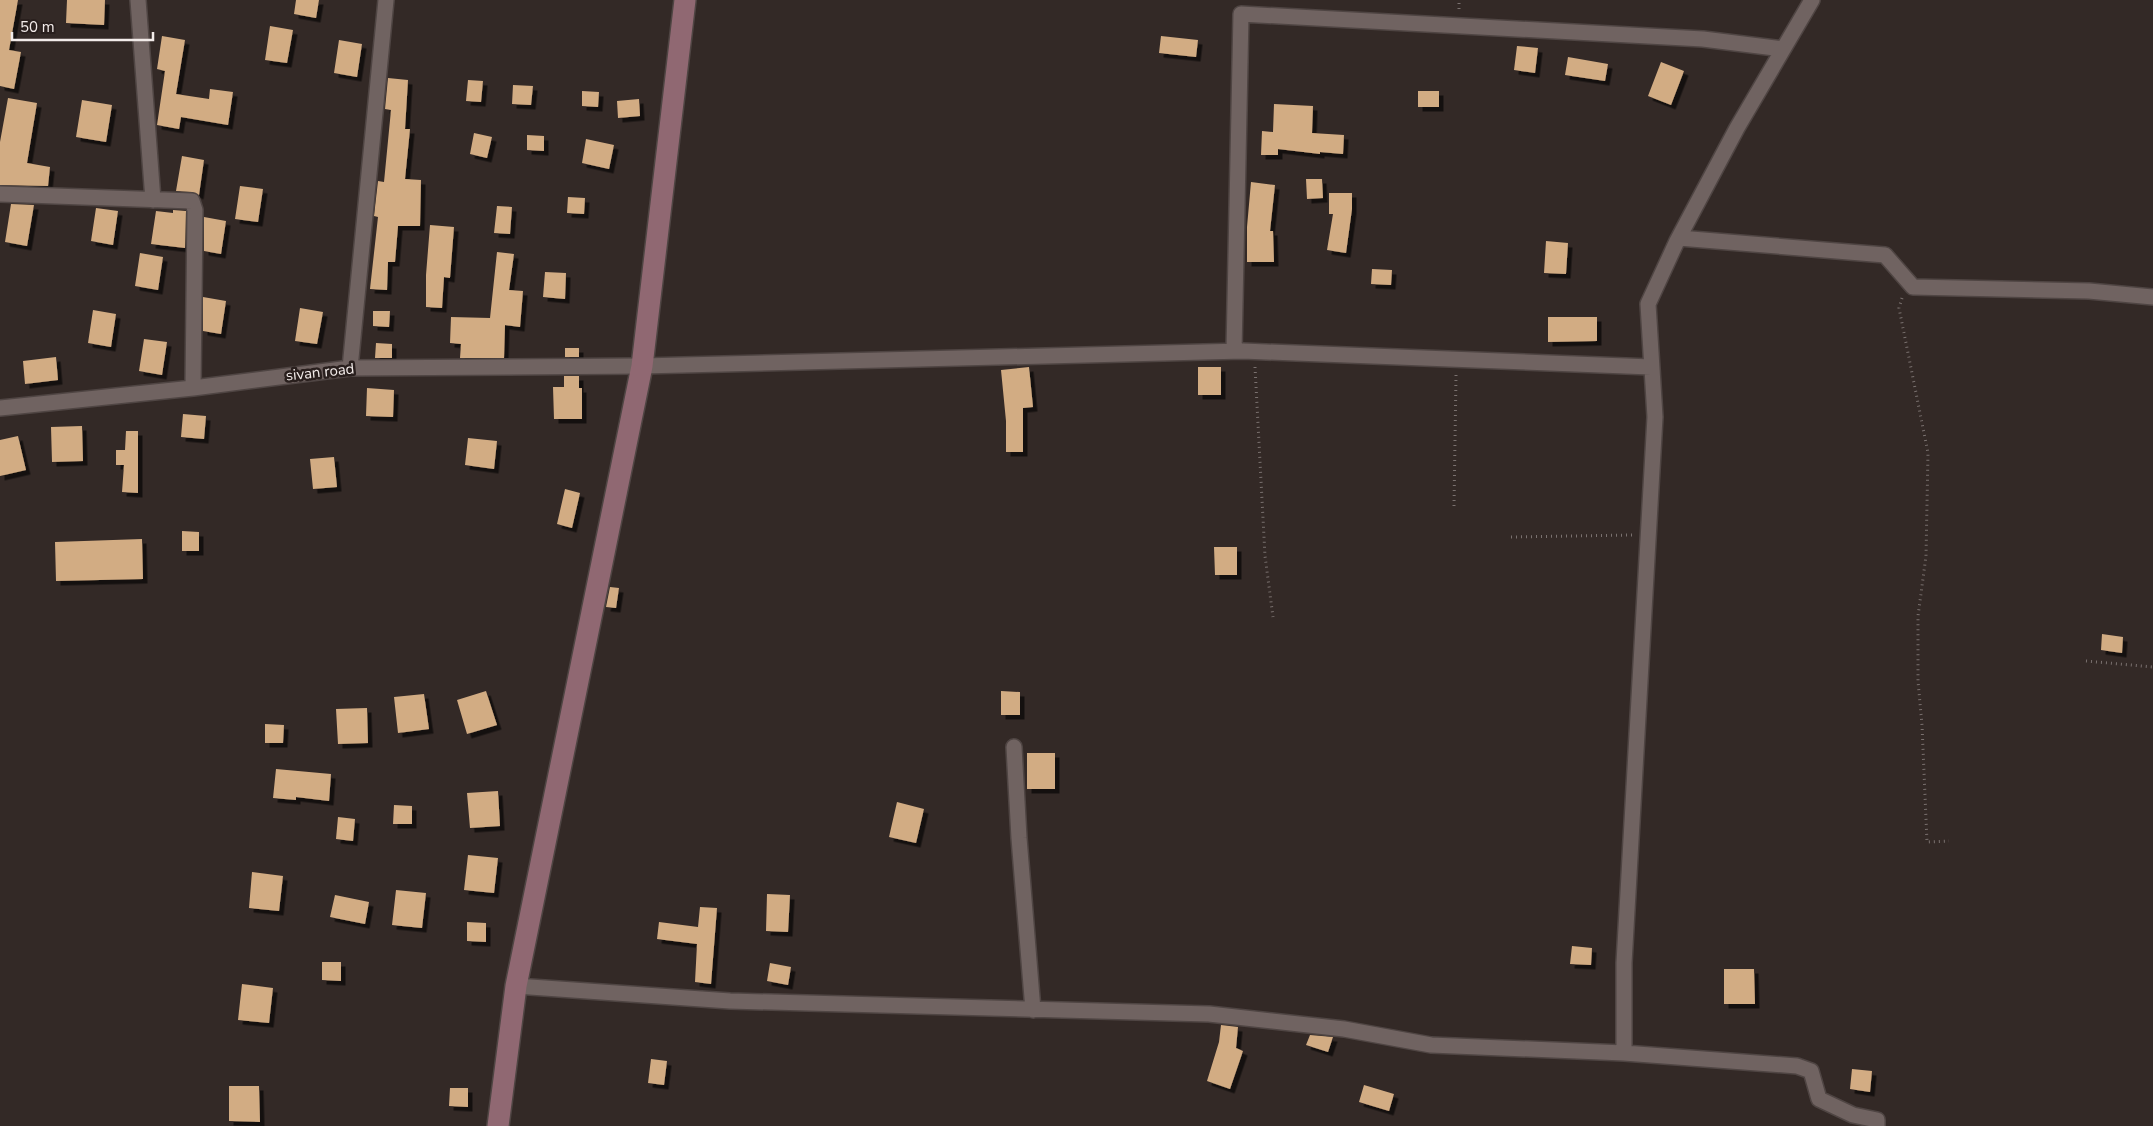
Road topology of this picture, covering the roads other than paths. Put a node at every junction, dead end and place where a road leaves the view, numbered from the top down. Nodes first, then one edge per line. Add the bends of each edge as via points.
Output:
1 (138, 0) edge
2 (386, 0) edge
3 (684, 0) edge
4 (1812, 0) edge
5 (1783, 49) junction
6 (0, 194) edge
7 (153, 200) junction
8 (1679, 238) junction
9 (2153, 297) edge
10 (1234, 351) junction
11 (642, 366) junction
12 (1651, 367) junction
13 (350, 368) junction
14 (193, 388) junction
15 (0, 408) edge
16 (1014, 747) dead end
17 (516, 986) junction
18 (1033, 1010) junction
19 (1624, 1053) junction
20 (498, 1126) edge
21 (1877, 1126) edge

1 - 7 street
2 - 13 street
3 - 11 street
4 - 5 street
5 - 8 street
5 - 10 street via 1703,39 1241,14
6 - 7 street
7 - 14 street via 192,201 195,210
8 - 9 street via 1885,255 1913,286 2088,291
8 - 12 street via 1648,304
10 - 11 street, sivan road
10 - 12 street, sivan road
11 - 13 street, sivan road
11 - 17 street
12 - 19 street via 1655,417 1624,963
13 - 14 street, sivan road
14 - 15 street, sivan road
16 - 18 street
17 - 18 street via 730,1001
17 - 20 street
18 - 19 street via 1210,1014 1344,1029 1431,1045
19 - 21 street via 1797,1066 1811,1071 1819,1099 1853,1116 1877,1120

